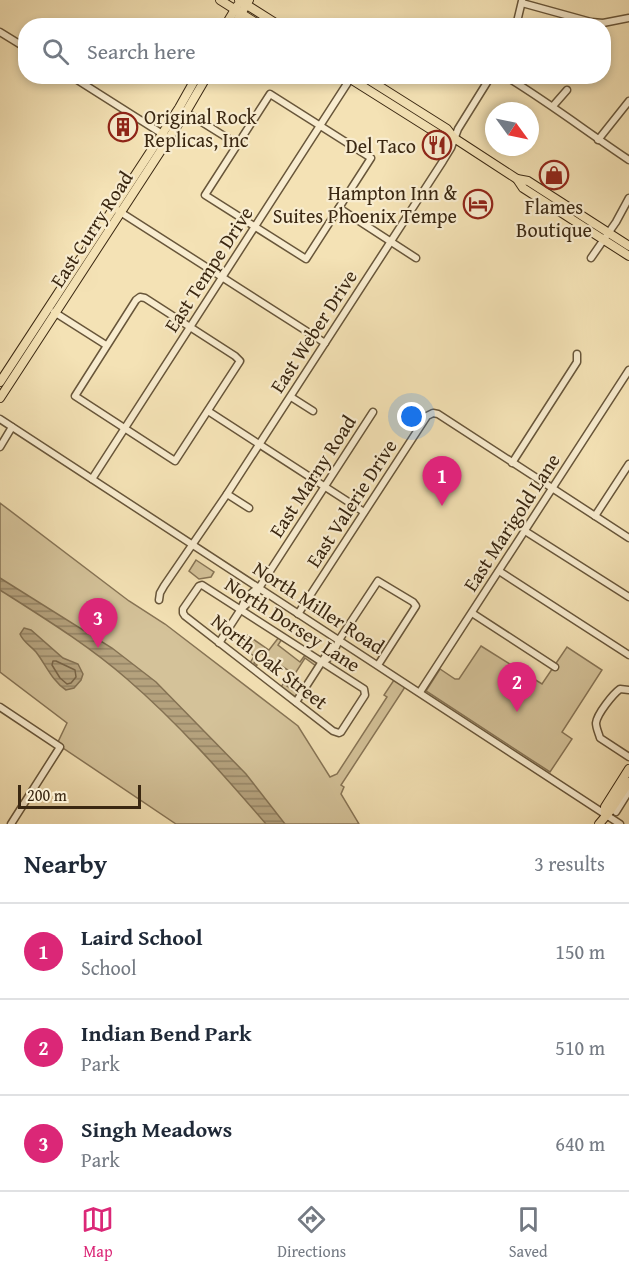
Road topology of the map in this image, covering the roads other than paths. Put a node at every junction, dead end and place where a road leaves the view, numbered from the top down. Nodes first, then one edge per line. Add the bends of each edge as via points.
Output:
1 (220, 0) edge
2 (243, 1) edge
3 (522, 2) edge
4 (238, 11) junction
5 (232, 18) edge
6 (236, 18) edge
7 (249, 18) edge
8 (268, 18) edge
9 (518, 18) edge
10 (572, 18) edge
11 (629, 18) edge
12 (611, 21) edge
13 (0, 32) edge
14 (18, 43) edge
15 (84, 84) edge
16 (193, 84) edge
17 (204, 84) edge
18 (345, 84) edge
19 (360, 84) edge
20 (376, 84) edge
21 (486, 84) edge
22 (518, 84) edge
23 (567, 90) dead end
24 (629, 101) edge
25 (553, 106) junction
26 (182, 110) junction
27 (321, 125) junction
28 (166, 136) junction
29 (454, 138) junction
30 (598, 140) junction
31 (237, 144) junction
32 (629, 160) edge
33 (629, 198) edge
34 (339, 208) junction
35 (117, 210) junction
36 (255, 228) junction
37 (607, 237) junction
38 (391, 241) junction
39 (629, 246) edge
40 (629, 256) edge
41 (416, 258) dead end
42 (591, 258) dead end
43 (223, 277) junction
44 (53, 311) junction
45 (190, 327) junction
46 (325, 343) junction
47 (106, 345) junction
48 (577, 354) dead end
49 (629, 370) edge
50 (0, 382) edge
51 (291, 397) junction
52 (0, 398) edge
53 (208, 411) junction
54 (313, 411) dead end
55 (373, 411) dead end
56 (0, 419) edge
57 (12, 427) junction
58 (124, 429) junction
59 (260, 444) junction
60 (0, 447) edge
61 (512, 463) junction
62 (629, 464) edge
63 (92, 479) junction
64 (324, 486) junction
65 (553, 489) junction
66 (227, 494) junction
67 (249, 508) dead end
68 (364, 512) junction
69 (595, 516) junction
70 (525, 531) junction
71 (629, 538) edge
72 (193, 545) junction
73 (499, 571) junction
74 (259, 588) junction
75 (629, 597) edge
76 (159, 600) dead end
77 (241, 609) junction
78 (183, 613) joint
79 (472, 613) junction
80 (298, 614) junction
81 (339, 640) junction
82 (219, 643) junction
83 (629, 655) edge
84 (322, 662) junction
85 (378, 665) junction
86 (555, 666) dead end
87 (629, 690) edge
88 (420, 692) junction
89 (296, 702) junction
90 (0, 707) edge
91 (339, 734) joint
92 (629, 757) edge
93 (629, 769) edge
94 (629, 782) edge
95 (629, 791) edge
96 (616, 812) dead end
97 (605, 814) junction
98 (11, 824) edge
99 (599, 824) edge
100 (620, 824) edge

1 - 4 main road
2 - 4 main road
2 - 8 main road
3 - 9 street
3 - 10 street
4 - 5 main road
4 - 6 main road
4 - 7 main road
11 - 12 street
13 - 14 street
15 - 28 street
16 - 26 main road, East Curry Road
17 - 26 main road, East Curry Road
18 - 27 street, East Tempe Drive
19 - 29 main road via 446,139
20 - 29 main road via 447,129
21 - 29 street, East Weber Drive
22 - 25 street
23 - 25 street
24 - 30 street
25 - 30 street
26 - 28 main road, East Curry Road
26 - 31 street
27 - 31 street via 270,94
27 - 34 street via 371,158
27 - 36 street, East Tempe Drive
28 - 35 main road, East Curry Road
29 - 37 main road via 518,179 523,188
29 - 38 street, East Weber Drive
30 - 32 street
31 - 36 street via 204,195
33 - 37 street
34 - 36 street via 306,259
34 - 38 street
35 - 43 street
35 - 44 main road, East Curry Road
36 - 43 street, East Tempe Drive
37 - 39 main road
37 - 40 main road
37 - 42 street
38 - 41 street
38 - 46 street, East Weber Drive
43 - 45 street, East Tempe Drive
43 - 46 street
44 - 47 street
44 - 50 main road, East Curry Road
44 - 52 main road, East Curry Road
45 - 47 street via 140,297
45 - 53 street via 240,361
45 - 58 street, East Tempe Drive
46 - 51 street, East Weber Drive
47 - 58 street via 75,396
48 - 61 street via 577,362
49 - 65 street, East Marigold Lane
51 - 54 street
51 - 59 street, East Weber Drive
53 - 58 street via 175,461
53 - 59 street
55 - 64 street, East Marny Road
56 - 57 street, North Miller Road
57 - 60 street
57 - 63 street, North Miller Road
58 - 63 street, East Tempe Drive
59 - 64 street
59 - 66 street, East Weber Drive
61 - 65 street
61 - 68 street, East Valerie Drive via 433,413 427,416
62 - 69 street
63 - 72 street, North Miller Road
64 - 68 street
64 - 74 street, East Marny Road
65 - 69 street
65 - 70 street, East Marigold Lane
66 - 67 street
66 - 72 street, East Weber Drive
68 - 80 street, East Valerie Drive
69 - 71 street
70 - 73 street, East Marigold Lane
70 - 75 street
72 - 74 street, North Miller Road
72 - 76 street, East Weber Drive
73 - 79 street, East Marigold Lane
73 - 83 street
74 - 77 street, East Marny Road
74 - 80 street, North Miller Road
77 - 78 street, North Dorsey Lane via 202,585
77 - 82 street, East Marny Road
77 - 84 street, North Dorsey Lane
78 - 82 street, North Oak Street
79 - 86 street
79 - 88 street, East Marigold Lane
80 - 81 street, North Miller Road
81 - 84 street
81 - 85 street, North Miller Road
81 - 85 street via 378,581 405,597 416,606
82 - 89 street, North Oak Street
84 - 89 street
84 - 91 street, North Dorsey Lane via 366,692
85 - 88 street, North Miller Road
87 - 92 street via 620,689 613,695 596,724 600,738
88 - 97 street, North Miller Road
89 - 91 street, North Oak Street
90 - 98 street via 60,747
93 - 97 main road via 604,807
94 - 97 main road
95 - 96 street
97 - 99 main road
97 - 100 street, North Miller Road

